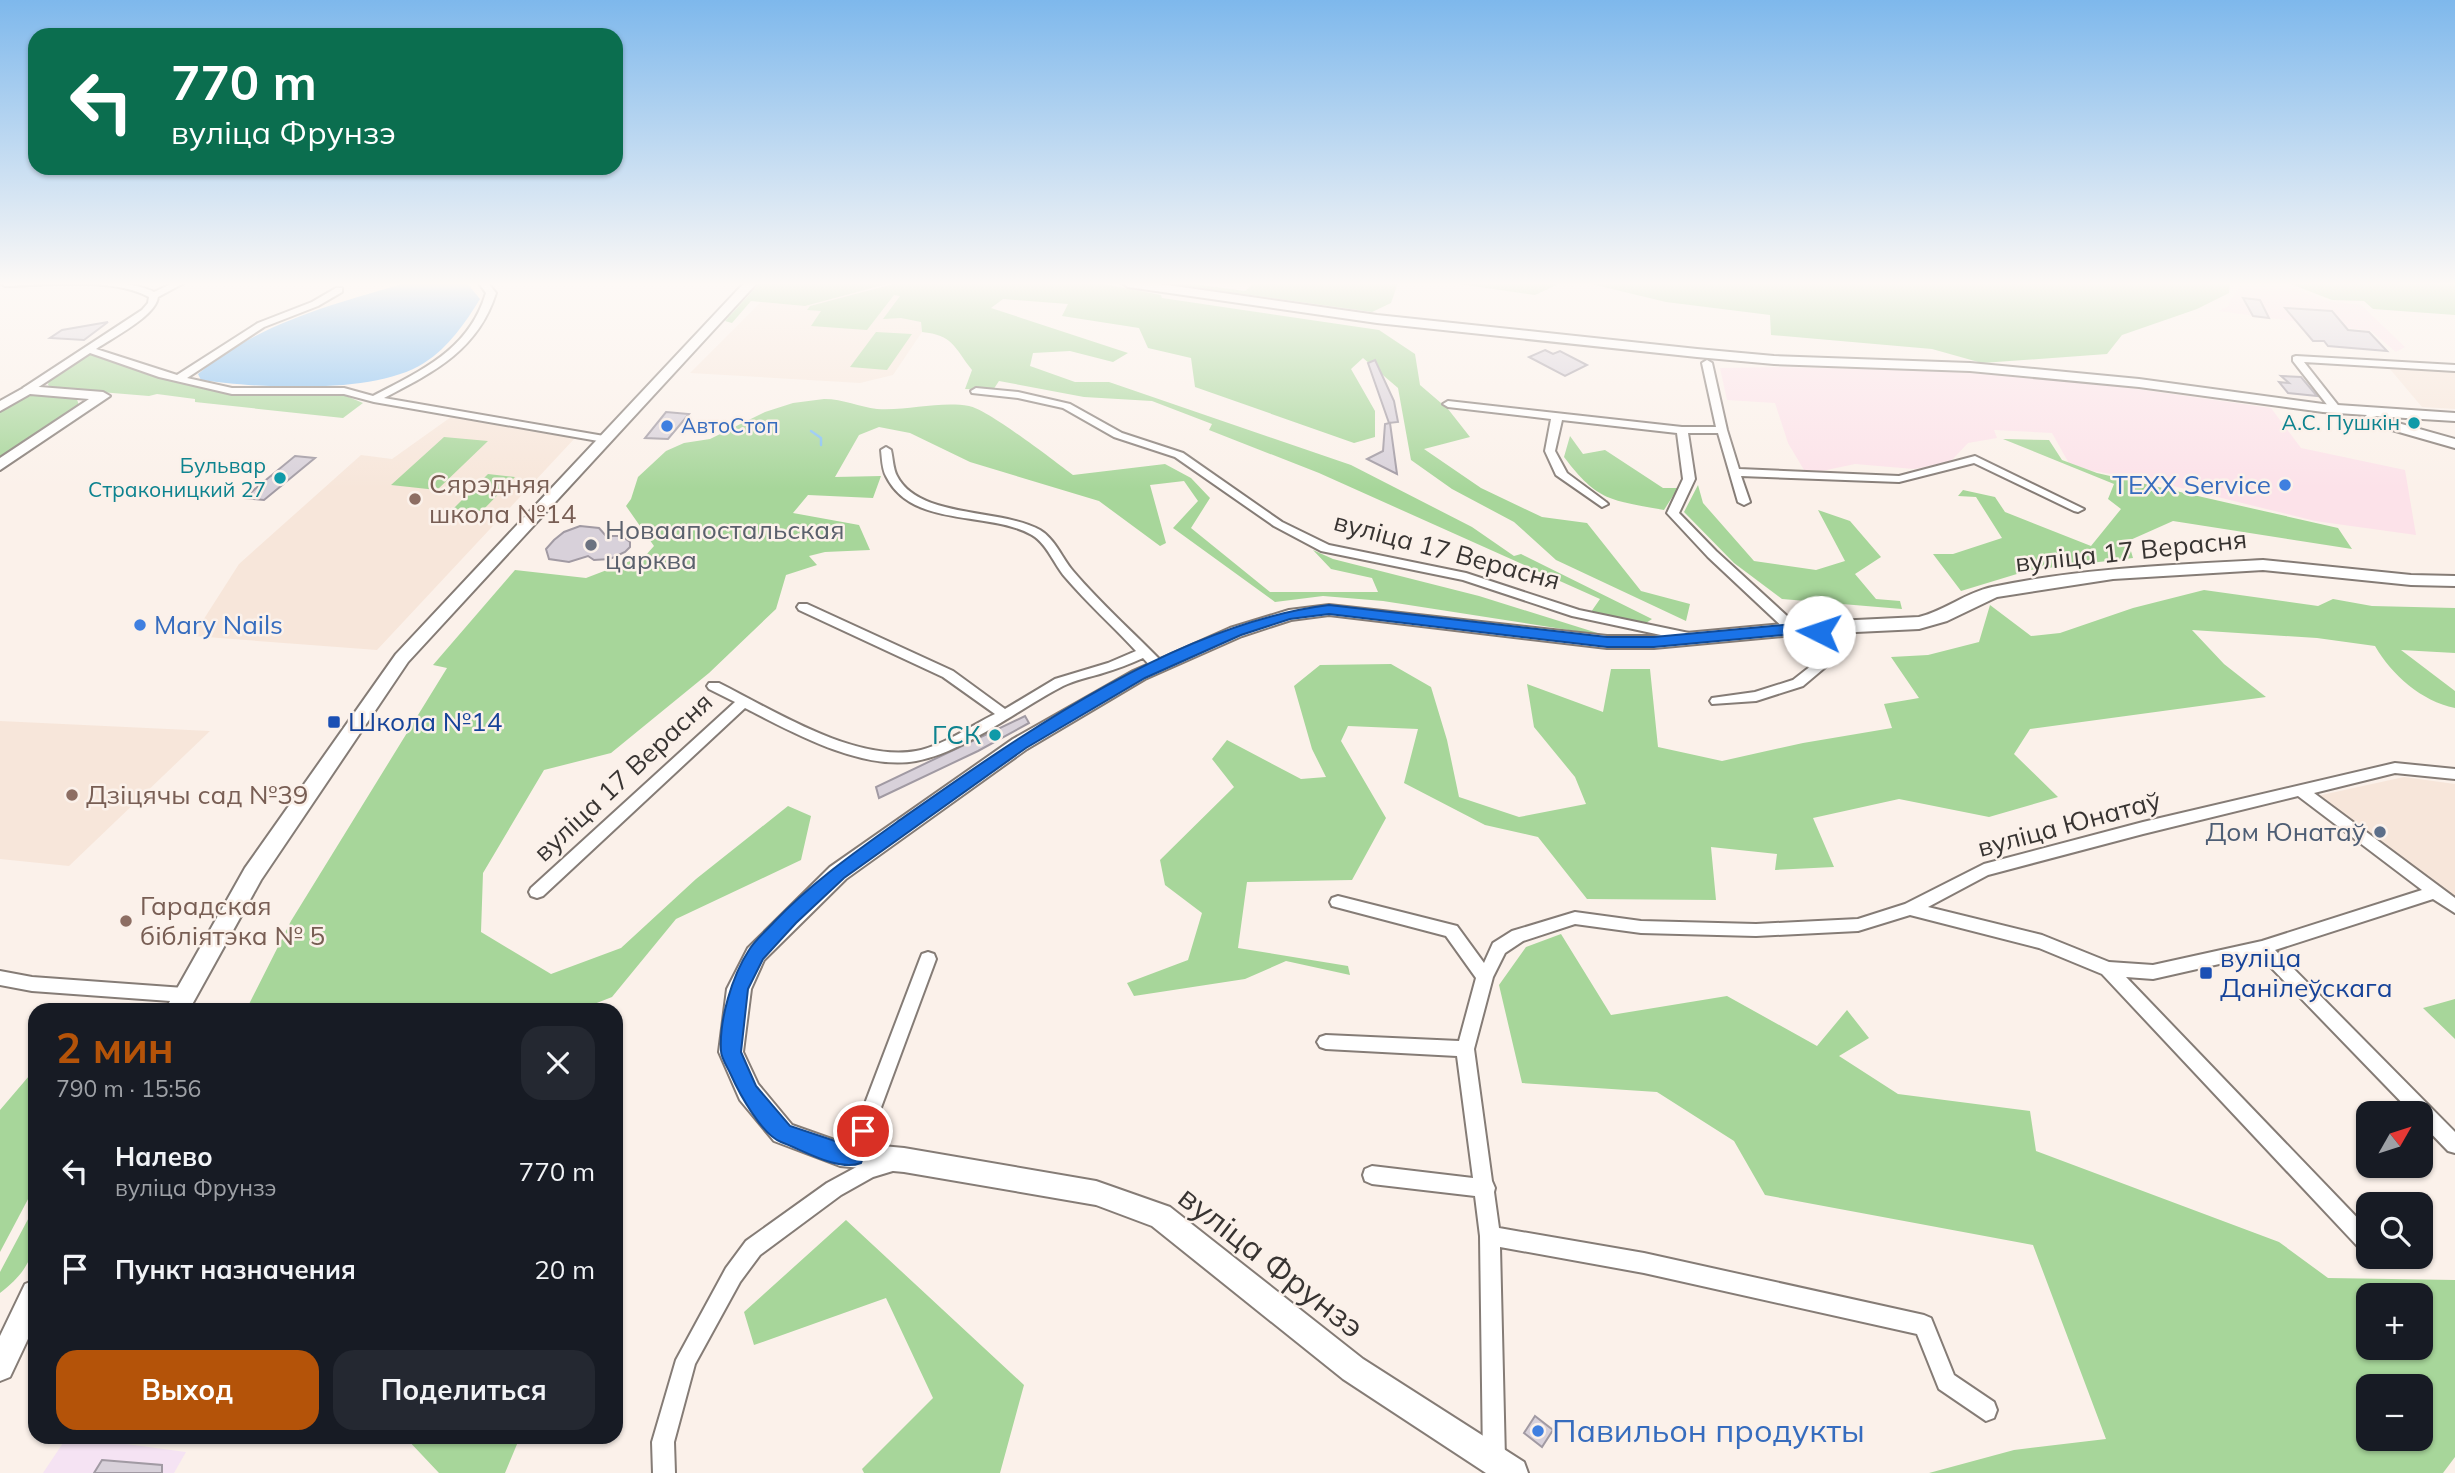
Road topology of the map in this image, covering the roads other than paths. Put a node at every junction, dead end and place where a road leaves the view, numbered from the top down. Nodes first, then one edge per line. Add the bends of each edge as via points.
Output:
1 (84, 352) edge
2 (97, 352) edge
3 (220, 352) edge
4 (454, 352) edge
5 (686, 352) edge
6 (1686, 352) edge
7 (1707, 363) dead end
8 (2455, 368) edge
9 (180, 378) junction
10 (27, 390) junction
11 (976, 391) dead end
12 (374, 400) junction
13 (1448, 404) dead end
14 (0, 407) edge
15 (2330, 408) junction
16 (2405, 414) junction
17 (1557, 417) junction
18 (2455, 417) edge
19 (1682, 430) junction
20 (1722, 430) junction
21 (2412, 432) junction
22 (604, 439) junction
23 (2455, 444) edge
24 (887, 450) dead end
25 (0, 465) edge
26 (1736, 472) junction
27 (1744, 502) dead end
28 (1602, 504) dead end
29 (2078, 509) dead end
30 (2455, 581) edge
31 (803, 607) dead end
32 (1818, 628) junction
33 (1793, 629) junction
34 (1689, 637) junction
35 (1145, 652) junction
36 (1159, 667) junction
37 (714, 686) dead end
38 (744, 701) junction
39 (1717, 701) dead end
40 (1004, 715) junction
41 (2455, 774) edge
42 (2300, 790) junction
43 (537, 892) dead end
44 (2433, 893) junction
45 (1338, 902) dead end
46 (2455, 907) edge
47 (1910, 909) junction
48 (1575, 918) joint
49 (2262, 948) junction
50 (928, 959) dead end
51 (2108, 969) junction
52 (1485, 977) junction
53 (0, 978) edge
54 (180, 1002) edge
55 (1326, 1042) dead end
56 (1465, 1049) junction
57 (2455, 1145) edge
58 (854, 1156) junction
59 (904, 1160) junction
60 (1372, 1175) dead end
61 (1486, 1188) junction
62 (2356, 1230) edge
63 (1490, 1236) junction
64 (28, 1304) edge
65 (9, 1330) edge
66 (0, 1367) edge
67 (1986, 1410) dead end
68 (1503, 1466) edge
69 (664, 1473) edge

1 - 10 street
2 - 9 street
3 - 9 street
4 - 12 street
5 - 22 main road
6 - 15 main road via 2043,374
7 - 20 street
8 - 15 street via 2296,359
9 - 12 street via 233,391 344,391
10 - 14 main road
10 - 25 main road via 103,396
11 - 34 street, вуліца 17 Верасня via 1066,405 1118,435 1180,455 1278,524 1325,548 1466,577 1576,613
12 - 22 street
13 - 17 street
15 - 16 main road
15 - 21 main road
16 - 18 main road
16 - 21 main road via 2394,418
17 - 19 street
17 - 28 street via 1550,451 1562,475
19 - 20 street
19 - 33 street via 1689,478 1673,513
20 - 26 street
21 - 23 main road
22 - 54 main road via 415,643 381,686 253,874
24 - 35 street via 891,477 919,503 1005,520 1037,534
26 - 27 street
26 - 29 street via 1899,479 1975,459
30 - 32 main road, вуліца 17 Верасня via 2231,565 2113,574 1993,592 1919,623
31 - 40 street via 948,674
32 - 33 main road, вуліца 17 Верасня
32 - 39 street via 1828,659 1798,682 1756,696
33 - 34 main road, вуліца 17 Верасня
34 - 36 main road, вуліца 17 Верасня via 1607,642 1329,610 1289,615 1236,632
35 - 36 street
35 - 40 street, вуліца 17 Верасня via 1060,682
36 - 58 main road, вуліца 17 Верасня via 1020,744 919,815 838,873 756,954 739,989 731,1052 749,1092 783,1133
37 - 38 street, вуліца 17 Верасня
38 - 40 street, вуліца 17 Верасня via 835,743 895,758 917,756
38 - 43 street, вуліца 17 Верасня
41 - 42 street, вуліца Юнатаў via 2395,768
42 - 44 street
42 - 47 street, вуліца Юнатаў via 1984,870
44 - 46 street
44 - 49 street
45 - 52 street via 1451,931
47 - 48 street, вуліца Юнатаў via 1858,925 1756,930 1641,928
47 - 51 street via 2042,942
48 - 52 street, вуліца Фрунзэ via 1518,936 1499,948
49 - 51 street via 2153,972
49 - 57 street
50 - 58 street
51 - 62 street
52 - 56 street, вуліца Фрунзэ
53 - 54 street
55 - 56 street
56 - 61 street, вуліца Фрунзэ
58 - 59 main road, вуліца 17 Верасня
59 - 68 main road, вуліца Фрунзэ via 1096,1193 1161,1216 1353,1369
59 - 69 street, вуліца Фрунзэ via 869,1170 835,1189 753,1248 686,1360 663,1442
60 - 61 street
61 - 63 street, вуліца Фрунзэ
63 - 67 street via 1644,1263 1924,1325 1946,1382
63 - 68 street, вуліца Фрунзэ
64 - 65 main road
65 - 66 main road

